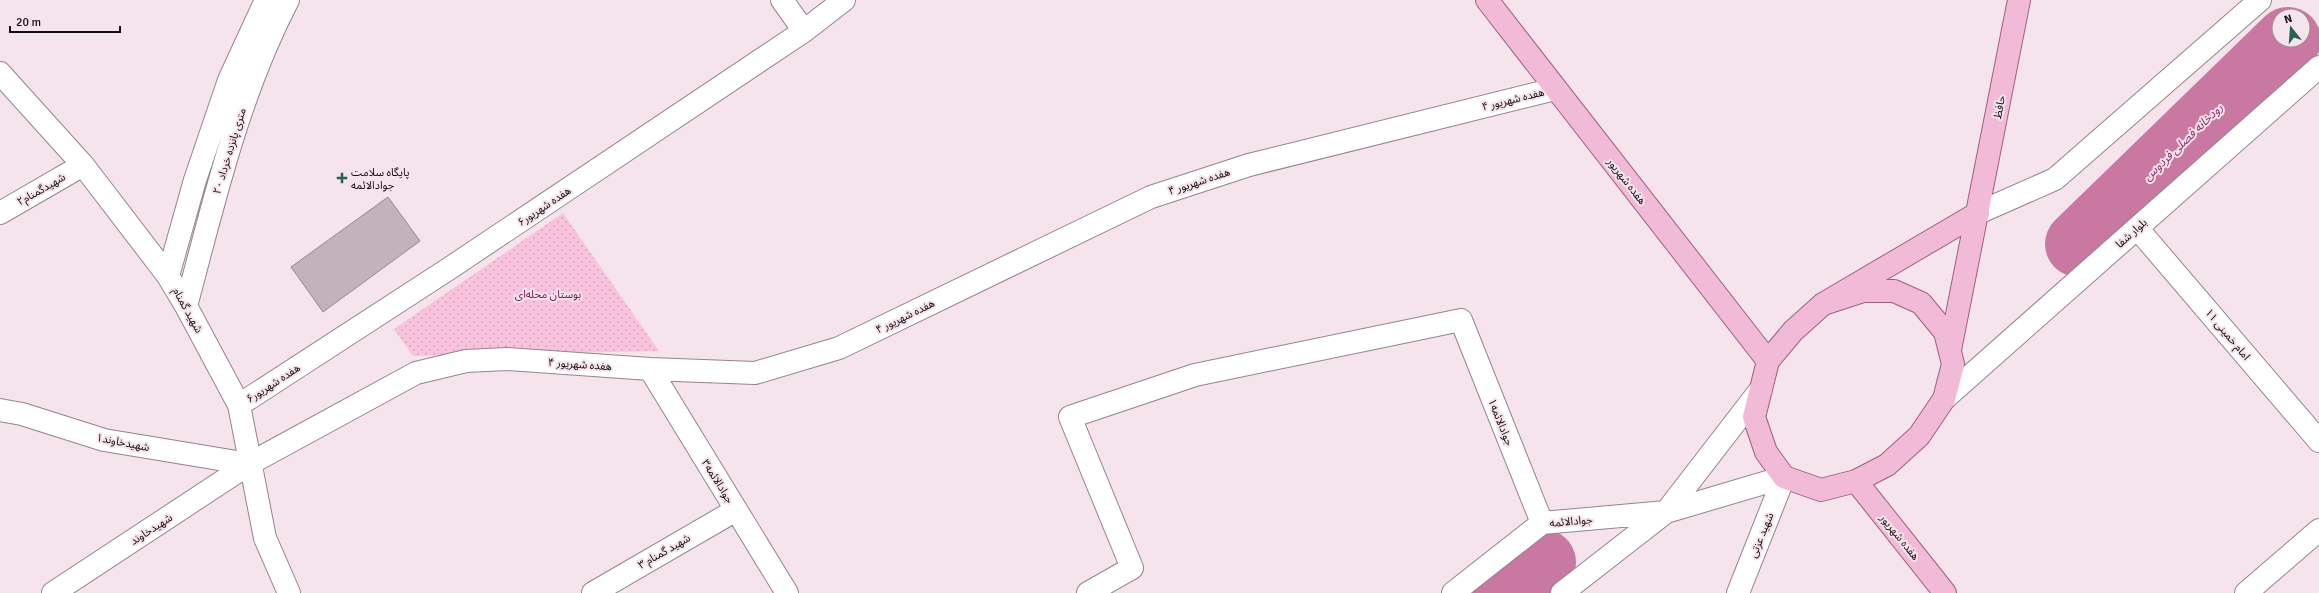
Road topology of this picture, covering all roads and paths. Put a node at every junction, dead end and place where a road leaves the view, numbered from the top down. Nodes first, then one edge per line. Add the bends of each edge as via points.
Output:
1 (266, 0) edge
2 (288, 0) edge
3 (782, 0) edge
4 (844, 0) edge
5 (1486, 0) edge
6 (2019, 0) edge
7 (2260, 0) edge
8 (804, 31) junction
9 (2319, 67) edge
10 (0, 73) edge
11 (1555, 89) junction
12 (82, 165) junction
13 (0, 213) edge
14 (1978, 213) junction
15 (2137, 228) junction
16 (168, 276) junction
17 (1822, 304) junction
18 (186, 306) junction
19 (1950, 351) junction
20 (1768, 361) junction
21 (650, 369) junction
22 (1761, 389) junction
23 (1944, 399) junction
24 (239, 405) junction
25 (0, 410) edge
26 (2318, 436) edge
27 (249, 464) junction
28 (1784, 477) junction
29 (1856, 481) junction
30 (736, 510) junction
31 (1666, 512) junction
32 (1542, 523) junction
33 (2319, 530) edge
34 (55, 593) edge
35 (289, 593) edge
36 (593, 593) edge
37 (787, 593) edge
38 (1088, 593) edge
39 (1453, 593) edge
40 (1562, 593) edge
41 (1738, 593) edge
42 (1945, 593) edge
43 (2246, 593) edge

1 - 16 street, ۲۰ متری پانزده خرداد via 229,80 195,180
2 - 18 street, ۲۰ متری پانزده خرداد via 247,92 215,196
3 - 8 street
4 - 8 street, هفده شهریور۶
5 - 11 main road, هفده شهریور
6 - 14 main road, حافظ
7 - 14 street via 2055,179
8 - 24 street, هفده شهریور۶ via 450,268
9 - 15 street, بلوار شفا
10 - 12 street, شهید گمنام
11 - 20 main road, هفده شهریور
11 - 21 street, هفده شهریور ۴ via 1249,165 1151,197 839,348 755,373
12 - 13 street, شهیدگمنام۲
12 - 16 street, شهید گمنام
14 - 17 main road
14 - 19 main road, حافظ
15 - 23 street, بلوار شفا
15 - 26 street, امام خمینی ۱۱
16 - 18 street, شهید گمنام
17 - 19 main road via 1863,290 1894,291 1921,303 1946,332
17 - 20 main road via 1793,331
18 - 24 street, شهید گمنام
19 - 23 main road via 1953,364
20 - 22 main road
21 - 27 street, هفده شهریور ۴ via 507,359 466,361 416,374
21 - 30 street, جوادالائمه۳
22 - 28 main road via 1754,417 1766,452
22 - 31 street, جوادالائمه
23 - 29 main road via 1919,436 1887,465
24 - 27 street, شهید گمنام
25 - 27 street, شهیدخاوند۱ via 22,414 104,440
27 - 34 street, شهیدخاوند
27 - 35 street, شهید گمنام via 265,538
28 - 29 main road via 1821,490
28 - 31 street, جوادالائمه
28 - 41 street, شهید عزتی
29 - 42 main road, هفده شهریور
30 - 36 street, شهید گمنام ۳
30 - 37 street, جوادالائمه۳
31 - 32 street, جوادالائمه
31 - 40 street, جوادالائمه
32 - 38 street, جوادالائمه۱ via 1461,320 1195,375 1070,417 1132,568
32 - 39 street, جوادالائمه
33 - 43 street

